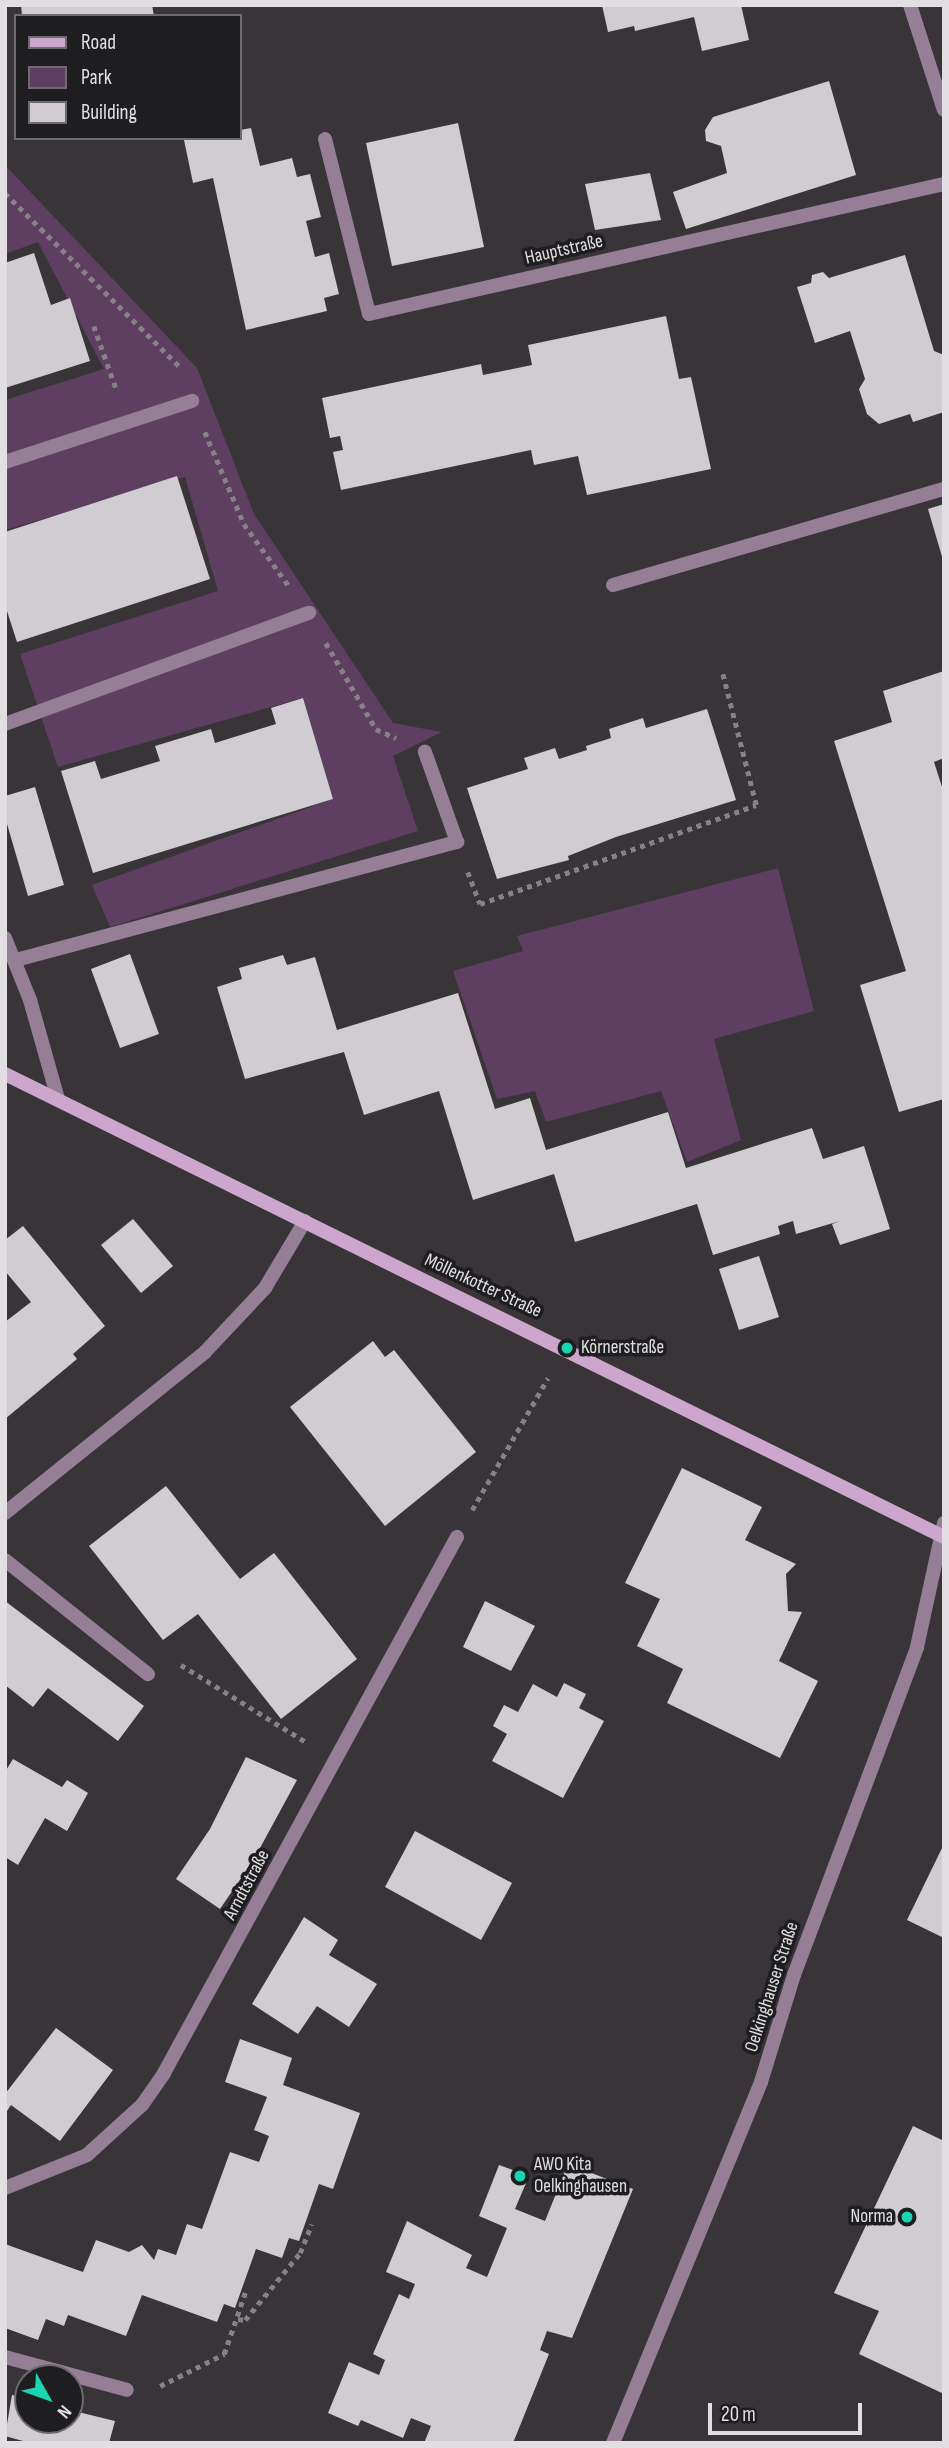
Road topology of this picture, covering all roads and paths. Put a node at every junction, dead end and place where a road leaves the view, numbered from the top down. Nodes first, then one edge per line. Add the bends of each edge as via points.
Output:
1 (910, 5) edge
2 (944, 110) edge
3 (325, 139) dead end
4 (944, 184) edge
5 (5, 193) edge
6 (94, 326) dead end
7 (192, 401) junction
8 (127, 422) junction
9 (5, 462) edge
10 (944, 489) edge
11 (612, 585) dead end
12 (309, 613) junction
13 (722, 672) dead end
14 (5, 724) edge
15 (425, 751) joint
16 (457, 842) junction
17 (5, 938) edge
18 (16, 960) junction
19 (5, 1074) edge
20 (58, 1099) junction
21 (304, 1221) junction
22 (567, 1348) junction
23 (5, 1513) edge
24 (942, 1531) edge
25 (457, 1537) joint
26 (5, 1560) edge
27 (148, 1674) joint
28 (336, 1760) junction
29 (5, 2188) edge
30 (312, 2224) dead end
31 (245, 2293) dead end
32 (238, 2319) junction
33 (5, 2357) edge
34 (127, 2390) joint
35 (613, 2443) edge

1 - 2 street
3 - 4 street, Hauptstraße via 369,314
5 - 7 path via 183,370
6 - 8 path
7 - 8 street
7 - 12 path via 244,524
8 - 9 street
10 - 11 street
12 - 14 street
12 - 15 path via 376,729
13 - 16 path via 756,805 480,904
15 - 16 street
16 - 18 street
17 - 18 street
18 - 20 street
19 - 20 main road, Möllenkotter Straße
20 - 21 main road, Möllenkotter Straße
21 - 22 main road, Möllenkotter Straße
21 - 23 street via 265,1288 205,1352
22 - 24 main road, Möllenkotter Straße
22 - 25 path
24 - 35 street, Oelkinghauser Straße via 917,1647 794,1975 761,2082
25 - 28 street, Arndtstraße
26 - 27 street
27 - 28 path via 166,1656
28 - 29 street, Arndtstraße via 189,2033 142,2105 87,2155
30 - 32 path via 300,2253 245,2320
31 - 32 path
32 - 34 path via 224,2354 150,2391
33 - 34 street

